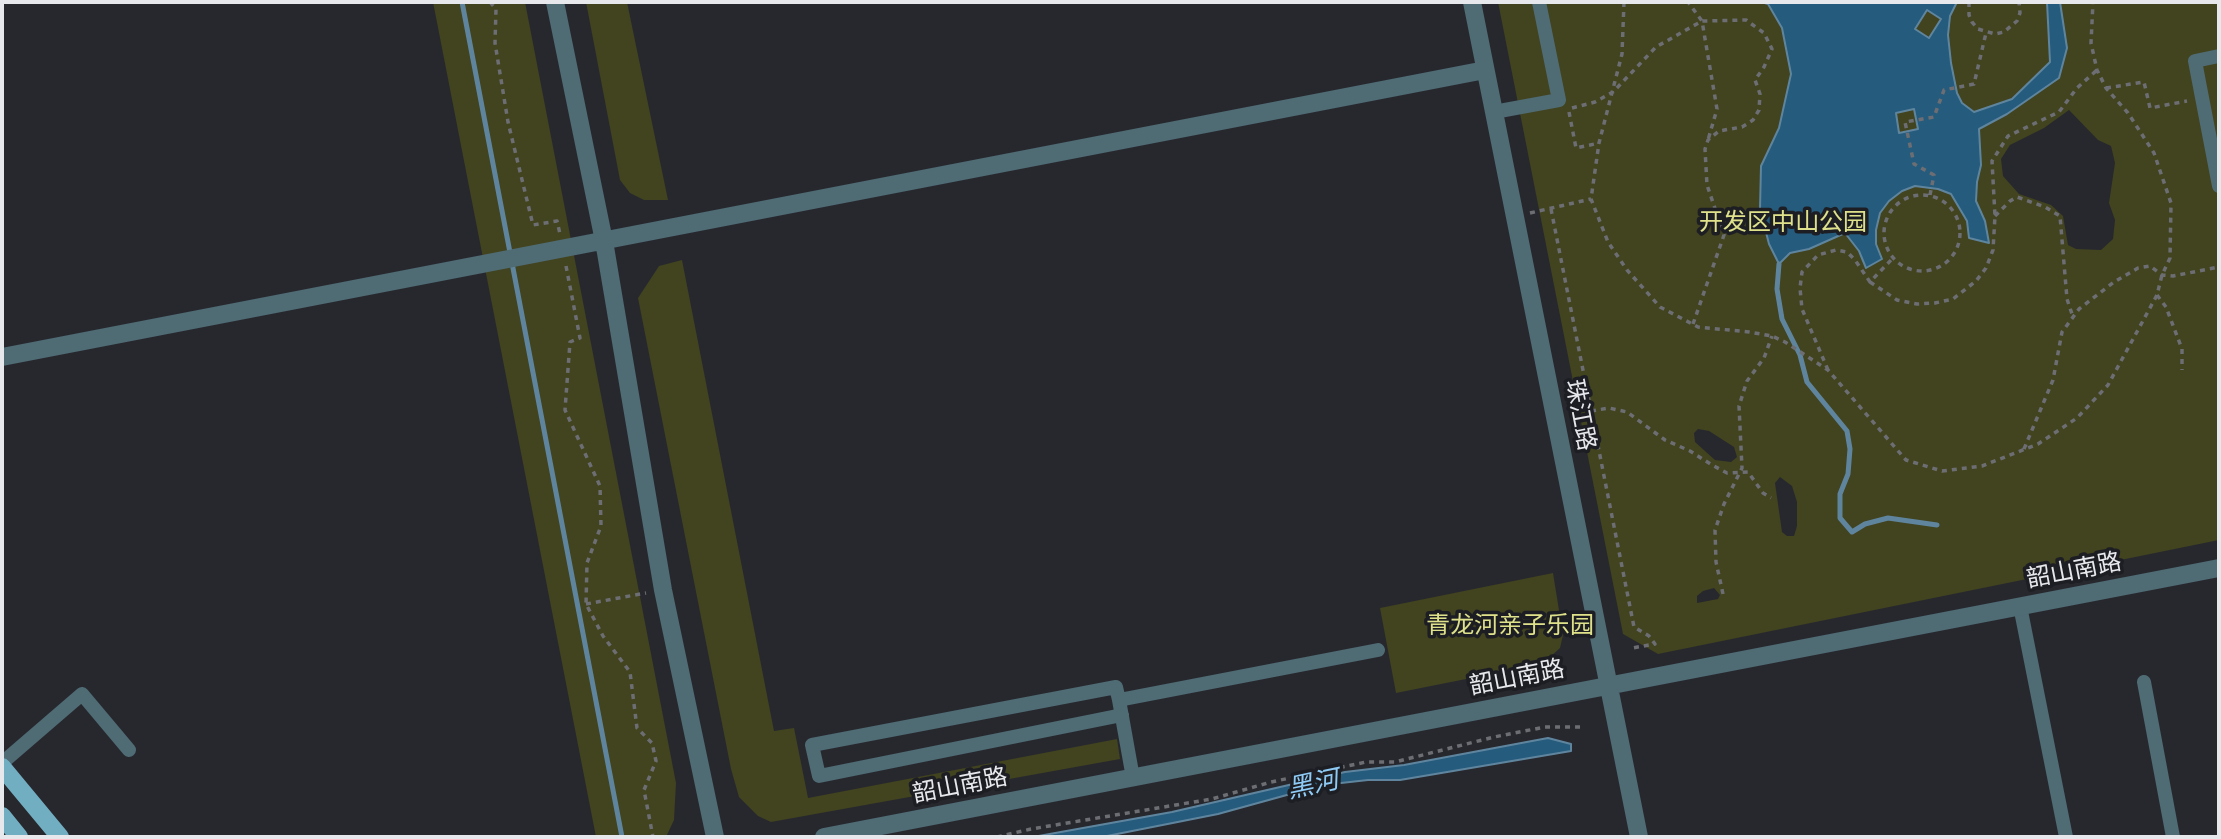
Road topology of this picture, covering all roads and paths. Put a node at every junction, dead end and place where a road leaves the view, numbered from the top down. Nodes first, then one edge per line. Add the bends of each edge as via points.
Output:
1 (490, 2) edge
2 (499, 2) edge
3 (555, 2) edge
4 (1472, 2) edge
5 (1539, 2) edge
6 (1624, 2) edge
7 (1688, 2) edge
8 (1969, 2) edge
9 (2019, 2) edge
10 (2093, 2) edge
11 (496, 9) junction
12 (1702, 21) junction
13 (1986, 33) junction
14 (2219, 56) edge
15 (2097, 69) junction
16 (1485, 70) junction
17 (2106, 88) junction
18 (1613, 92) junction
19 (2202, 97) junction
20 (1494, 113) junction
21 (1708, 140) junction
22 (1599, 143) junction
23 (2219, 186) edge
24 (1930, 195) junction
25 (1591, 199) junction
26 (1551, 209) junction
27 (1514, 216) junction
28 (1995, 216) junction
29 (604, 241) junction
30 (564, 250) junction
31 (1893, 258) junction
32 (2219, 267) edge
33 (2162, 275) junction
34 (1870, 282) junction
35 (2157, 295) junction
36 (2073, 317) junction
37 (1693, 324) junction
38 (1772, 336) junction
39 (2, 357) edge
40 (1828, 370) junction
41 (2182, 370) dead end
42 (1591, 411) junction
43 (2024, 450) junction
44 (1740, 471) junction
45 (1771, 498) dead end
46 (2219, 568) edge
47 (663, 590) junction
48 (1723, 594) dead end
49 (586, 604) junction
50 (2020, 606) junction
51 (1632, 648) dead end
52 (1378, 650) dead end
53 (2144, 682) dead end
54 (1609, 686) junction
55 (1119, 700) junction
56 (1122, 715) junction
57 (1584, 727) dead end
58 (129, 750) dead end
59 (2, 765) edge
60 (1133, 778) junction
61 (2, 816) edge
62 (19, 837) edge
63 (60, 837) edge
64 (653, 837) edge
65 (715, 837) edge
66 (824, 837) edge
67 (997, 837) edge
68 (1639, 837) edge
69 (2066, 837) edge
70 (2173, 837) edge

1 - 11 path
2 - 11 path
3 - 29 street
4 - 16 street, 珠江路
5 - 20 street via 1559,100
6 - 18 path via 1622,54
7 - 12 path
8 - 13 path via 1972,22
9 - 13 path via 2020,12 2011,28 2004,33
10 - 15 path via 2091,43
11 - 30 path via 495,43 506,109 533,225 557,221
12 - 18 path via 1656,47
12 - 21 path via 1717,110
12 - 21 path via 1746,20 1764,33 1772,49 1755,80 1760,94 1753,120 1719,131
13 - 24 path via 1974,84 1944,90 1934,117 1906,122 1914,163 1934,175
14 - 19 street via 2195,61
15 - 17 path
15 - 28 path via 2059,112 2008,136 1992,161
16 - 20 street, 珠江路
16 - 29 street
17 - 19 path via 2144,82 2150,108
17 - 33 path via 2129,113 2154,153 2171,204 2170,258
18 - 22 path
18 - 22 path via 1568,109 1576,148
19 - 23 street
20 - 27 street, 珠江路
21 - 37 path via 1707,185 1724,235
22 - 25 path
24 - 31 path via 1903,199 1888,215 1884,237
24 - 31 path via 1956,214 1961,226 1957,251 1939,268 1927,272 1914,271
25 - 26 path
25 - 37 path via 1608,242 1627,270 1660,307
26 - 27 path
26 - 42 path
27 - 54 street, 珠江路
28 - 34 path via 1993,250 1986,268 1953,299 1917,304 1896,300
28 - 36 path via 2017,197 2060,216 2067,299
29 - 30 street
29 - 47 street
30 - 39 street
30 - 49 path via 580,338 570,342 565,410 600,486 601,526 587,563
31 - 34 path
32 - 33 path
33 - 35 path
33 - 36 path via 2150,266 2138,268
34 - 40 path via 1847,252 1836,250 1818,255 1802,272 1802,309
35 - 41 path via 2182,349
35 - 43 path via 2108,385 2077,418
36 - 43 path via 2062,332 2053,380
37 - 38 path
38 - 40 path
38 - 44 path via 1739,406
40 - 43 path via 1906,460 1941,471 1982,466
42 - 44 path via 1627,412 1712,466 1727,473
42 - 51 path via 1634,627 1655,644
44 - 45 path via 1748,472
44 - 48 path via 1715,530
46 - 50 street, 韶山南路
47 - 49 path
47 - 65 street
49 - 64 path via 630,672 637,728 652,743 656,761 644,790
50 - 54 street, 韶山南路
50 - 69 street
52 - 55 street
53 - 70 street
54 - 60 street, 韶山南路
54 - 68 street, 珠江路
55 - 56 street
55 - 56 street via 1116,687 812,745 819,776
56 - 60 street
57 - 67 path via 1545,727 1395,762 1366,762 1271,782 1212,799
58 - 59 street via 82,694
59 - 63 main road
60 - 66 street, 韶山南路
61 - 62 main road

